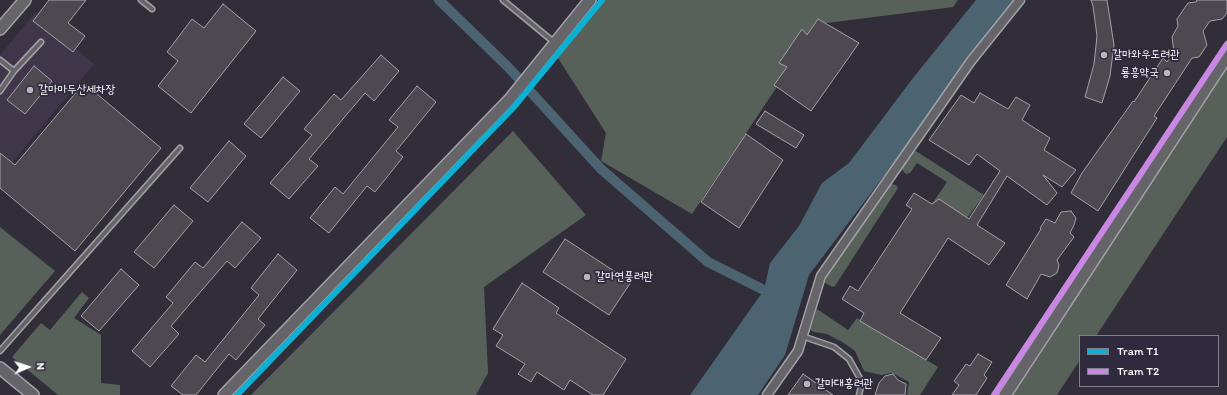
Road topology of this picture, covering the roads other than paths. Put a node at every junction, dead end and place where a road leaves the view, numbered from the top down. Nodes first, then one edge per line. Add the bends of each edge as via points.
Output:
1 (25, 0) edge
2 (141, 0) edge
3 (503, 0) edge
4 (590, 0) edge
5 (1020, 0) edge
6 (152, 9) dead end
7 (0, 29) edge
8 (41, 42) dead end
9 (555, 43) junction
10 (1227, 56) edge
11 (0, 60) edge
12 (14, 71) junction
13 (0, 91) edge
14 (180, 148) dead end
15 (802, 336) junction
16 (0, 351) edge
17 (0, 368) edge
18 (33, 395) edge
19 (224, 395) edge
20 (767, 395) edge
21 (859, 395) edge
22 (1005, 395) edge

1 - 7 street
2 - 6 lane
3 - 9 lane
4 - 9 street
5 - 15 street via 971,61 821,276
8 - 12 lane
9 - 19 street via 511,98
10 - 22 street
11 - 12 lane
12 - 13 lane
14 - 16 lane
15 - 20 street via 798,351
15 - 21 lane via 834,346 849,359 862,382
17 - 18 street

